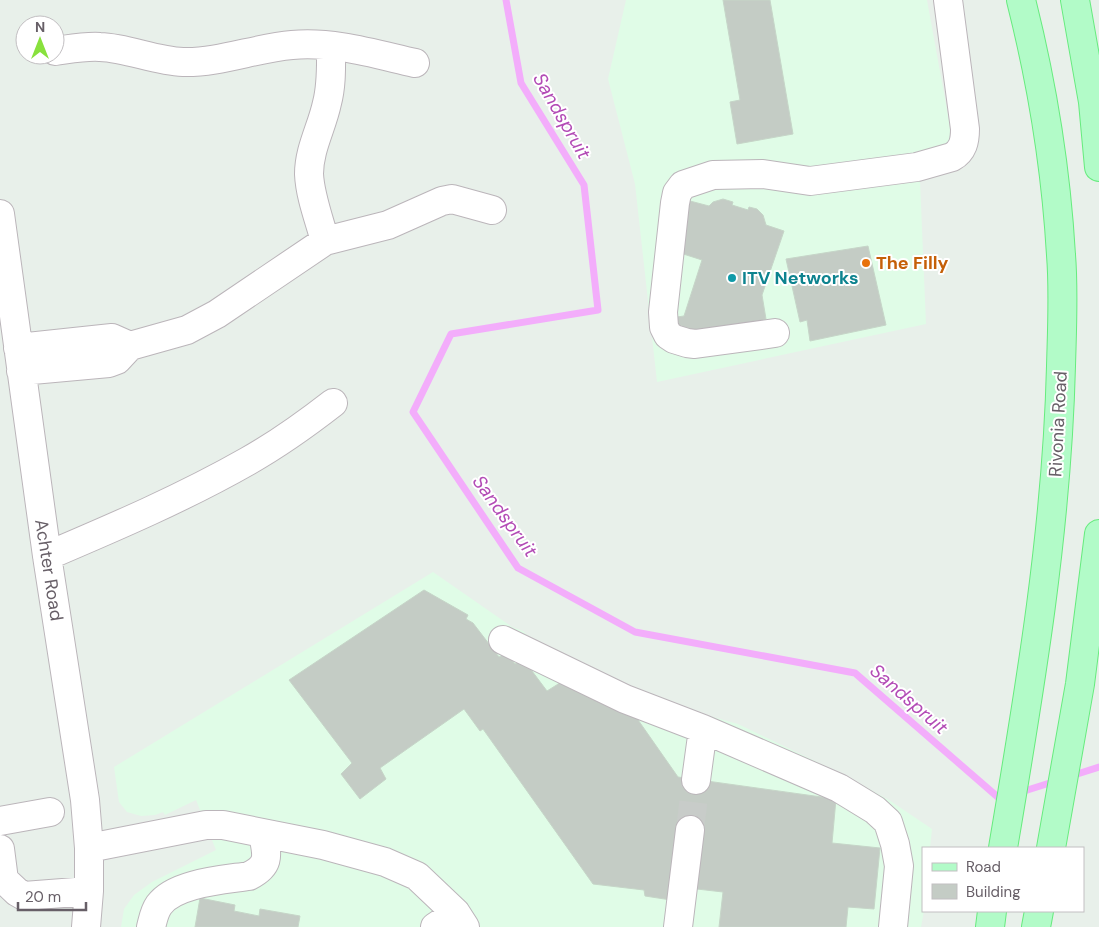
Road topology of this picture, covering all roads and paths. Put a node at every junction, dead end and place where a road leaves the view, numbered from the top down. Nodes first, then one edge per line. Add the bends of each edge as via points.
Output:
1 (948, 0) edge
2 (1021, 0) edge
3 (1075, 0) edge
4 (331, 46) junction
5 (65, 50) edge
6 (416, 63) dead end
7 (1099, 167) edge
8 (492, 210) dead end
9 (0, 214) edge
10 (325, 241) junction
11 (4, 280) edge
12 (775, 333) dead end
13 (19, 360) junction
14 (333, 403) dead end
15 (1099, 534) edge
16 (47, 556) junction
17 (503, 640) dead end
18 (703, 729) junction
19 (696, 780) tunnel mouth
20 (50, 812) dead end
21 (0, 821) edge
22 (690, 830) tunnel mouth
23 (263, 834) junction
24 (1003, 847) edge
25 (1051, 847) edge
26 (89, 848) junction
27 (0, 849) edge
28 (2, 878) edge
29 (89, 891) junction
30 (992, 912) edge
31 (1040, 912) edge
32 (452, 922) edge
33 (86, 927) edge
34 (150, 927) edge
35 (678, 927) edge
36 (893, 927) edge
37 (990, 927) edge
38 (1036, 927) edge

1 - 12 street via 964,129 963,144 957,154 917,167 810,181 763,174 713,175 683,185 677,193 663,312 668,335 694,344
2 - 24 main road, Rivonia Road via 1053,163 1062,256 1060,393 1055,489 1032,677
3 - 7 main road via 1093,102
4 - 5 street via 291,45 182,62 101,46
4 - 6 street
4 - 10 street via 331,88 314,142 310,173 312,194
8 - 10 street via 452,199 388,225
9 - 11 street, Achter Road
10 - 13 street via 217,314 187,330 130,346 117,360 109,363
11 - 13 street, Achter Road
13 - 16 street, Achter Road
14 - 16 street via 248,461 122,525
15 - 25 main road via 1080,684
16 - 26 street, Achter Road via 85,800
17 - 18 street via 625,699
18 - 19 street
18 - 36 street via 839,788 888,822 899,866
20 - 21 street
22 - 35 street
23 - 26 street via 223,825 206,825
23 - 32 street via 323,845 384,862 418,876
23 - 34 street via 266,861 257,872 181,890 159,905
26 - 29 street, Achter Road
27 - 28 street
28 - 29 street via 24,896
29 - 33 street, Achter Road
30 - 37 main road
31 - 38 main road

